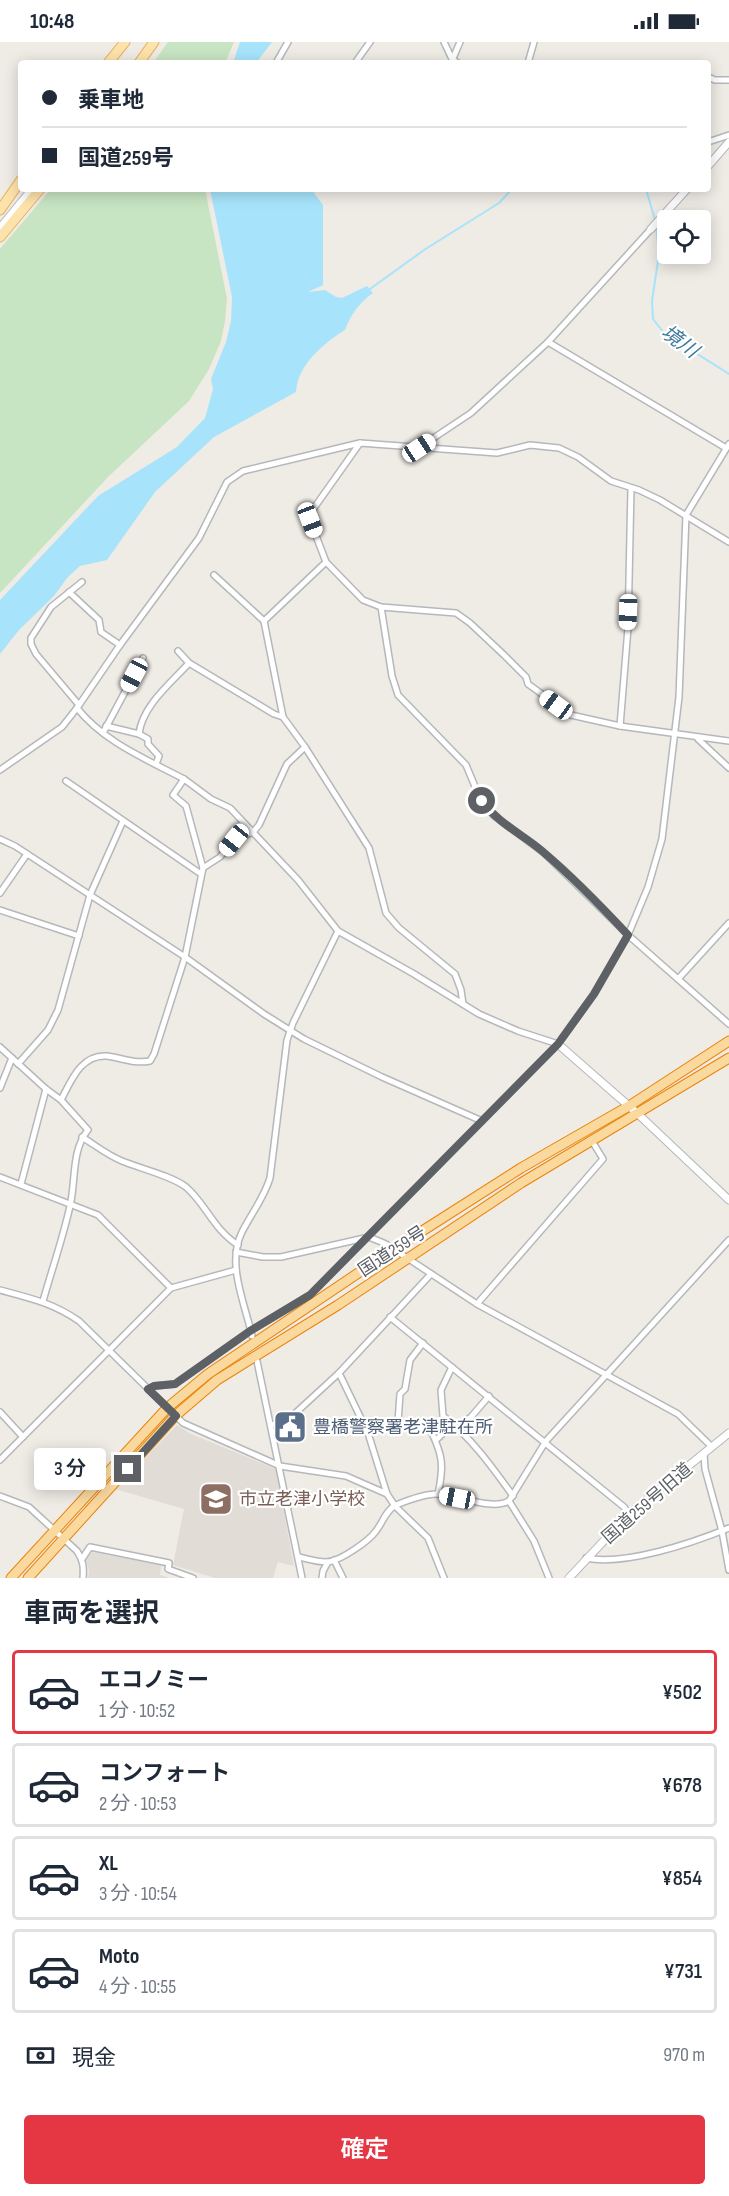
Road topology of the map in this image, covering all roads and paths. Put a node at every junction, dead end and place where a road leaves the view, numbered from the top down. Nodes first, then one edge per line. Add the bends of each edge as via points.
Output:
1 (124, 42) edge
2 (154, 42) edge
3 (288, 42) edge
4 (444, 42) edge
5 (460, 42) edge
6 (534, 42) edge
7 (365, 43) edge
8 (110, 60) edge
9 (141, 60) edge
10 (278, 60) edge
11 (356, 60) edge
12 (451, 60) edge
13 (451, 60) edge
14 (529, 60) edge
15 (711, 79) edge
16 (729, 80) edge
17 (729, 135) edge
18 (711, 141) edge
19 (729, 142) edge
20 (711, 163) edge
21 (18, 184) edge
22 (30, 192) edge
23 (38, 192) edge
24 (684, 192) edge
25 (0, 210) edge
26 (0, 228) edge
27 (651, 229) joint
28 (0, 237) edge
29 (548, 342) junction
30 (360, 443) junction
31 (728, 446) edge
32 (419, 448) junction
33 (631, 488) junction
34 (686, 515) junction
35 (729, 542) edge
36 (326, 562) junction
37 (214, 575) dead end
38 (82, 582) dead end
39 (69, 592) junction
40 (381, 607) junction
41 (264, 621) junction
42 (120, 645) junction
43 (178, 651) dead end
44 (143, 658) dead end
45 (189, 663) junction
46 (78, 706) junction
47 (283, 717) junction
48 (106, 726) junction
49 (620, 726) junction
50 (103, 733) junction
51 (139, 734) junction
52 (675, 735) junction
53 (696, 738) junction
54 (729, 741) edge
55 (305, 747) junction
56 (156, 764) junction
57 (729, 768) edge
58 (0, 770) edge
59 (184, 779) junction
60 (66, 781) dead end
61 (123, 821) junction
62 (253, 832) junction
63 (0, 839) edge
64 (27, 854) junction
65 (202, 871) junction
66 (0, 893) edge
67 (90, 896) junction
68 (0, 910) edge
69 (729, 923) edge
70 (338, 931) junction
71 (628, 935) junction
72 (79, 936) junction
73 (185, 957) junction
74 (678, 979) junction
75 (463, 1004) junction
76 (729, 1024) edge
77 (290, 1031) junction
78 (729, 1041) edge
79 (558, 1044) junction
80 (0, 1047) edge
81 (12, 1058) junction
82 (729, 1058) edge
83 (18, 1064) junction
84 (0, 1088) edge
85 (46, 1089) junction
86 (61, 1100) junction
87 (629, 1106) junction
88 (638, 1114) junction
89 (482, 1121) junction
90 (82, 1137) junction
91 (592, 1141) junction
92 (0, 1177) edge
93 (21, 1185) junction
94 (729, 1200) edge
95 (71, 1204) junction
96 (369, 1237) junction
97 (729, 1239) edge
98 (238, 1245) junction
99 (394, 1249) junction
100 (236, 1252) junction
101 (408, 1258) junction
102 (236, 1270) junction
103 (430, 1274) junction
104 (171, 1288) junction
105 (0, 1290) edge
106 (43, 1301) junction
107 (477, 1304) junction
108 (390, 1317) junction
109 (251, 1334) junction
110 (423, 1343) junction
111 (108, 1350) junction
112 (257, 1361) dead end
113 (452, 1367) junction
114 (339, 1373) junction
115 (607, 1376) junction
116 (148, 1389) junction
117 (489, 1396) junction
118 (166, 1408) junction
119 (0, 1412) edge
120 (176, 1416) junction
121 (398, 1422) junction
122 (271, 1425) junction
123 (458, 1427) junction
124 (368, 1433) junction
125 (729, 1433) edge
126 (23, 1437) junction
127 (436, 1440) junction
128 (546, 1442) junction
129 (712, 1447) junction
130 (704, 1454) junction
131 (0, 1460) edge
132 (280, 1466) junction
133 (387, 1494) junction
134 (438, 1494) junction
135 (0, 1496) edge
136 (511, 1498) junction
137 (395, 1506) junction
138 (629, 1514) junction
139 (729, 1528) edge
140 (54, 1529) junction
141 (722, 1531) junction
142 (64, 1539) junction
143 (299, 1557) junction
144 (586, 1558) junction
145 (82, 1559) junction
146 (331, 1561) junction
147 (729, 1570) edge
148 (300, 1577) edge
149 (11, 1578) edge
150 (28, 1578) edge
151 (82, 1578) edge
152 (193, 1578) edge
153 (322, 1578) edge
154 (343, 1578) edge
155 (444, 1578) edge
156 (549, 1578) edge
157 (569, 1578) edge

1 - 8 main road
2 - 9 main road
3 - 10 street
4 - 12 street
5 - 13 street
6 - 14 street
7 - 11 street
15 - 16 street
17 - 18 street
19 - 20 street
21 - 25 main road
22 - 26 street
23 - 28 main road
24 - 27 street
27 - 29 street
29 - 31 street
29 - 32 street via 471,413
30 - 32 street
30 - 36 street via 314,508 310,520
30 - 42 street via 243,471 231,478 199,538
31 - 34 street
32 - 33 street via 497,453 530,445 560,448 611,481
33 - 34 street
33 - 49 street via 628,628
34 - 35 street
34 - 52 street via 680,696
36 - 40 street via 363,600
36 - 41 street
37 - 41 street
38 - 39 street
39 - 42 street via 99,620 101,632
39 - 46 street via 51,607 31,644
40 - 49 street via 456,613 526,677 528,684 571,716
40 - 71 street via 398,695 466,765 479,796 493,815 543,852
41 - 47 street
42 - 46 street
43 - 45 street
44 - 48 street
45 - 47 street
45 - 51 street via 149,708 140,723
46 - 50 street
46 - 58 street via 62,727
47 - 55 street
48 - 50 street
48 - 51 street
49 - 52 street
50 - 56 street
51 - 56 street via 148,739 159,756
52 - 53 street
52 - 71 street via 662,839
53 - 54 street
53 - 57 street
55 - 62 street via 287,764
55 - 75 street via 369,848 386,913 455,974
56 - 59 street
59 - 62 street via 230,808
59 - 65 street via 173,795 186,806
60 - 61 street
61 - 65 street
61 - 67 street
62 - 65 street via 234,840
62 - 70 street
63 - 64 street
64 - 66 street
64 - 67 street
65 - 73 street
67 - 72 street
67 - 73 street
68 - 72 street
69 - 74 street
70 - 75 street
70 - 77 street
71 - 74 street
71 - 79 street via 594,994
72 - 83 street via 58,1010 48,1030
73 - 77 street
73 - 86 street via 150,1061 139,1063 107,1056 84,1062
74 - 76 street
75 - 79 street via 518,1031
77 - 89 street
77 - 98 street via 270,1178
78 - 87 highway, 国道259号
79 - 87 street
79 - 89 street
80 - 81 street
81 - 83 street
81 - 84 street
82 - 88 highway, 国道259号
83 - 85 street
85 - 86 street
85 - 93 street
86 - 90 street via 88,1130
87 - 88 street
87 - 99 highway, 国道259号 via 520,1168
88 - 91 highway, 国道259号
88 - 94 street
89 - 96 street
90 - 95 street
90 - 98 street via 112,1156 183,1185 216,1226
91 - 101 highway, 国道259号
91 - 107 street via 603,1159
92 - 93 street
93 - 95 street
95 - 104 street via 98,1215
95 - 106 street
96 - 99 street
96 - 100 street via 281,1257
96 - 109 street via 310,1295
97 - 115 street
98 - 100 street
99 - 101 street
99 - 118 highway, 国道259号 via 208,1374
100 - 102 street
101 - 103 street
101 - 120 highway, 国道259号 via 217,1380
102 - 104 street
102 - 109 street
103 - 107 street
103 - 108 street
104 - 111 street
105 - 106 street
106 - 111 street via 61,1308
107 - 115 street
108 - 110 street
108 - 114 street
109 - 116 street via 175,1384
110 - 113 street
110 - 121 street via 410,1360 405,1389 400,1394
111 - 116 street
111 - 126 street
112 - 122 street
113 - 117 street
113 - 123 street via 441,1390 443,1416
114 - 122 street via 289,1419
114 - 124 street
115 - 128 street
115 - 129 street via 678,1414
116 - 118 street
117 - 123 street
117 - 128 street
118 - 120 street
118 - 140 highway, 国道259号
119 - 126 street
120 - 132 street via 196,1430
120 - 142 highway, 国道259号
121 - 124 street
121 - 127 street via 425,1428
122 - 132 street
123 - 127 street via 449,1428
123 - 136 street via 494,1469
124 - 133 street
125 - 129 street, 国道259号旧道
126 - 131 street
127 - 134 street via 443,1456
128 - 136 street
128 - 138 street
129 - 130 street, 国道259号旧道
130 - 138 street, 国道259号旧道
130 - 141 street
132 - 133 street via 346,1476
132 - 143 street
133 - 137 street
134 - 136 street via 493,1503 505,1503
134 - 137 street via 426,1494
135 - 140 street via 29,1507
136 - 156 street
137 - 146 street via 362,1545
137 - 155 street via 428,1538
138 - 144 street, 国道259号旧道
139 - 141 street
140 - 142 street
140 - 149 highway, 国道259号
141 - 144 street via 655,1553
141 - 147 street
142 - 145 street
142 - 150 highway, 国道259号
143 - 146 street
143 - 148 street
144 - 157 street, 国道259号旧道
145 - 151 street
145 - 152 street via 90,1547 169,1563 168,1569
146 - 153 street
146 - 154 street

